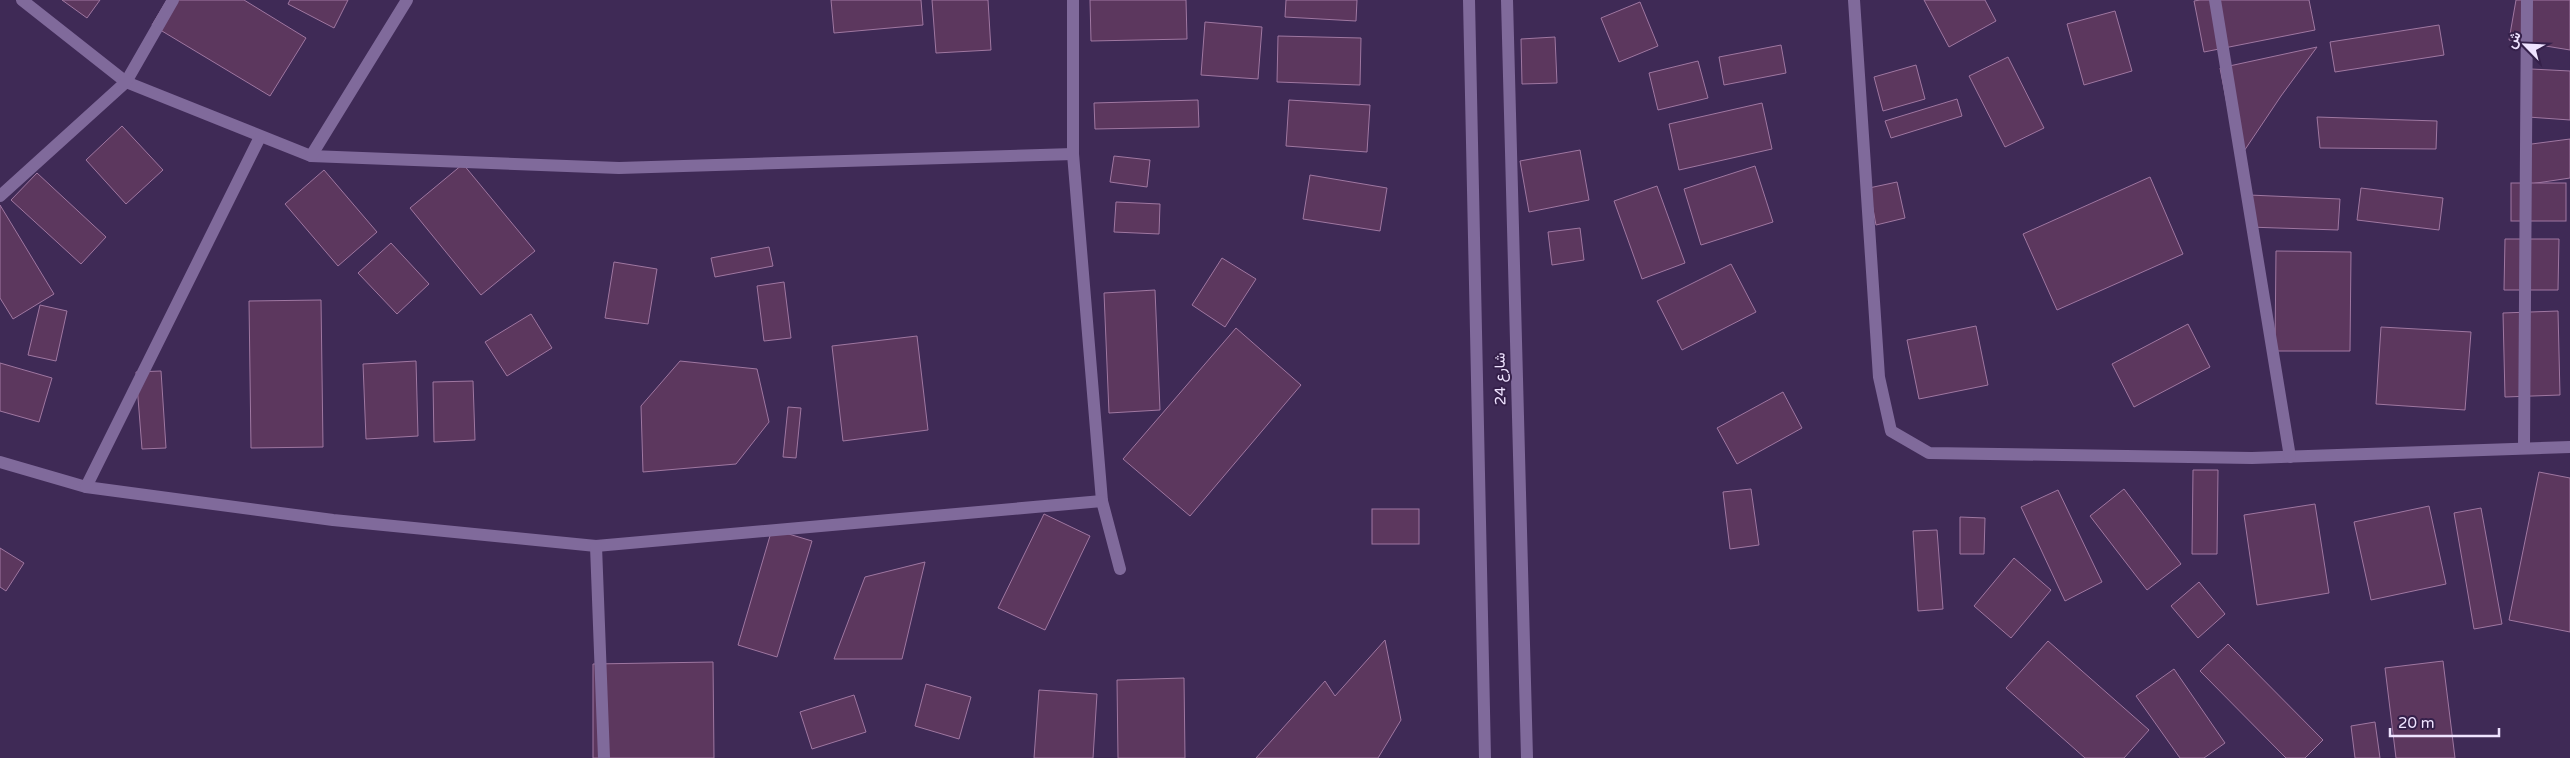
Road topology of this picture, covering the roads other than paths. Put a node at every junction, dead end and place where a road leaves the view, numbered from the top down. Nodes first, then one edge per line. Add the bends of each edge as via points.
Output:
1 (22, 0) edge
2 (173, 0) edge
3 (407, 0) edge
4 (1073, 0) edge
5 (1469, 0) edge
6 (1507, 0) edge
7 (1854, 0) edge
8 (2215, 0) edge
9 (2527, 0) edge
10 (126, 82) junction
11 (260, 137) junction
12 (1073, 154) junction
13 (311, 156) junction
14 (0, 196) edge
15 (2570, 447) edge
16 (2524, 448) junction
17 (2290, 457) junction
18 (0, 462) edge
19 (86, 487) junction
20 (1102, 501) junction
21 (596, 546) junction
22 (1120, 569) dead end
23 (604, 758) edge
24 (1485, 758) edge
25 (1526, 758) edge

1 - 10 street
2 - 10 street
3 - 13 street
4 - 12 street
5 - 24 street, شارع 24
6 - 25 street, شارع 24
7 - 17 street via 1879,377 1891,431 1929,453
8 - 17 street
9 - 16 street
10 - 11 street
10 - 14 street
11 - 13 street
11 - 19 street
12 - 13 street via 618,168
12 - 20 street
15 - 16 street
16 - 17 street
18 - 19 street
19 - 21 street via 333,520
20 - 21 street
20 - 22 street
21 - 23 street

